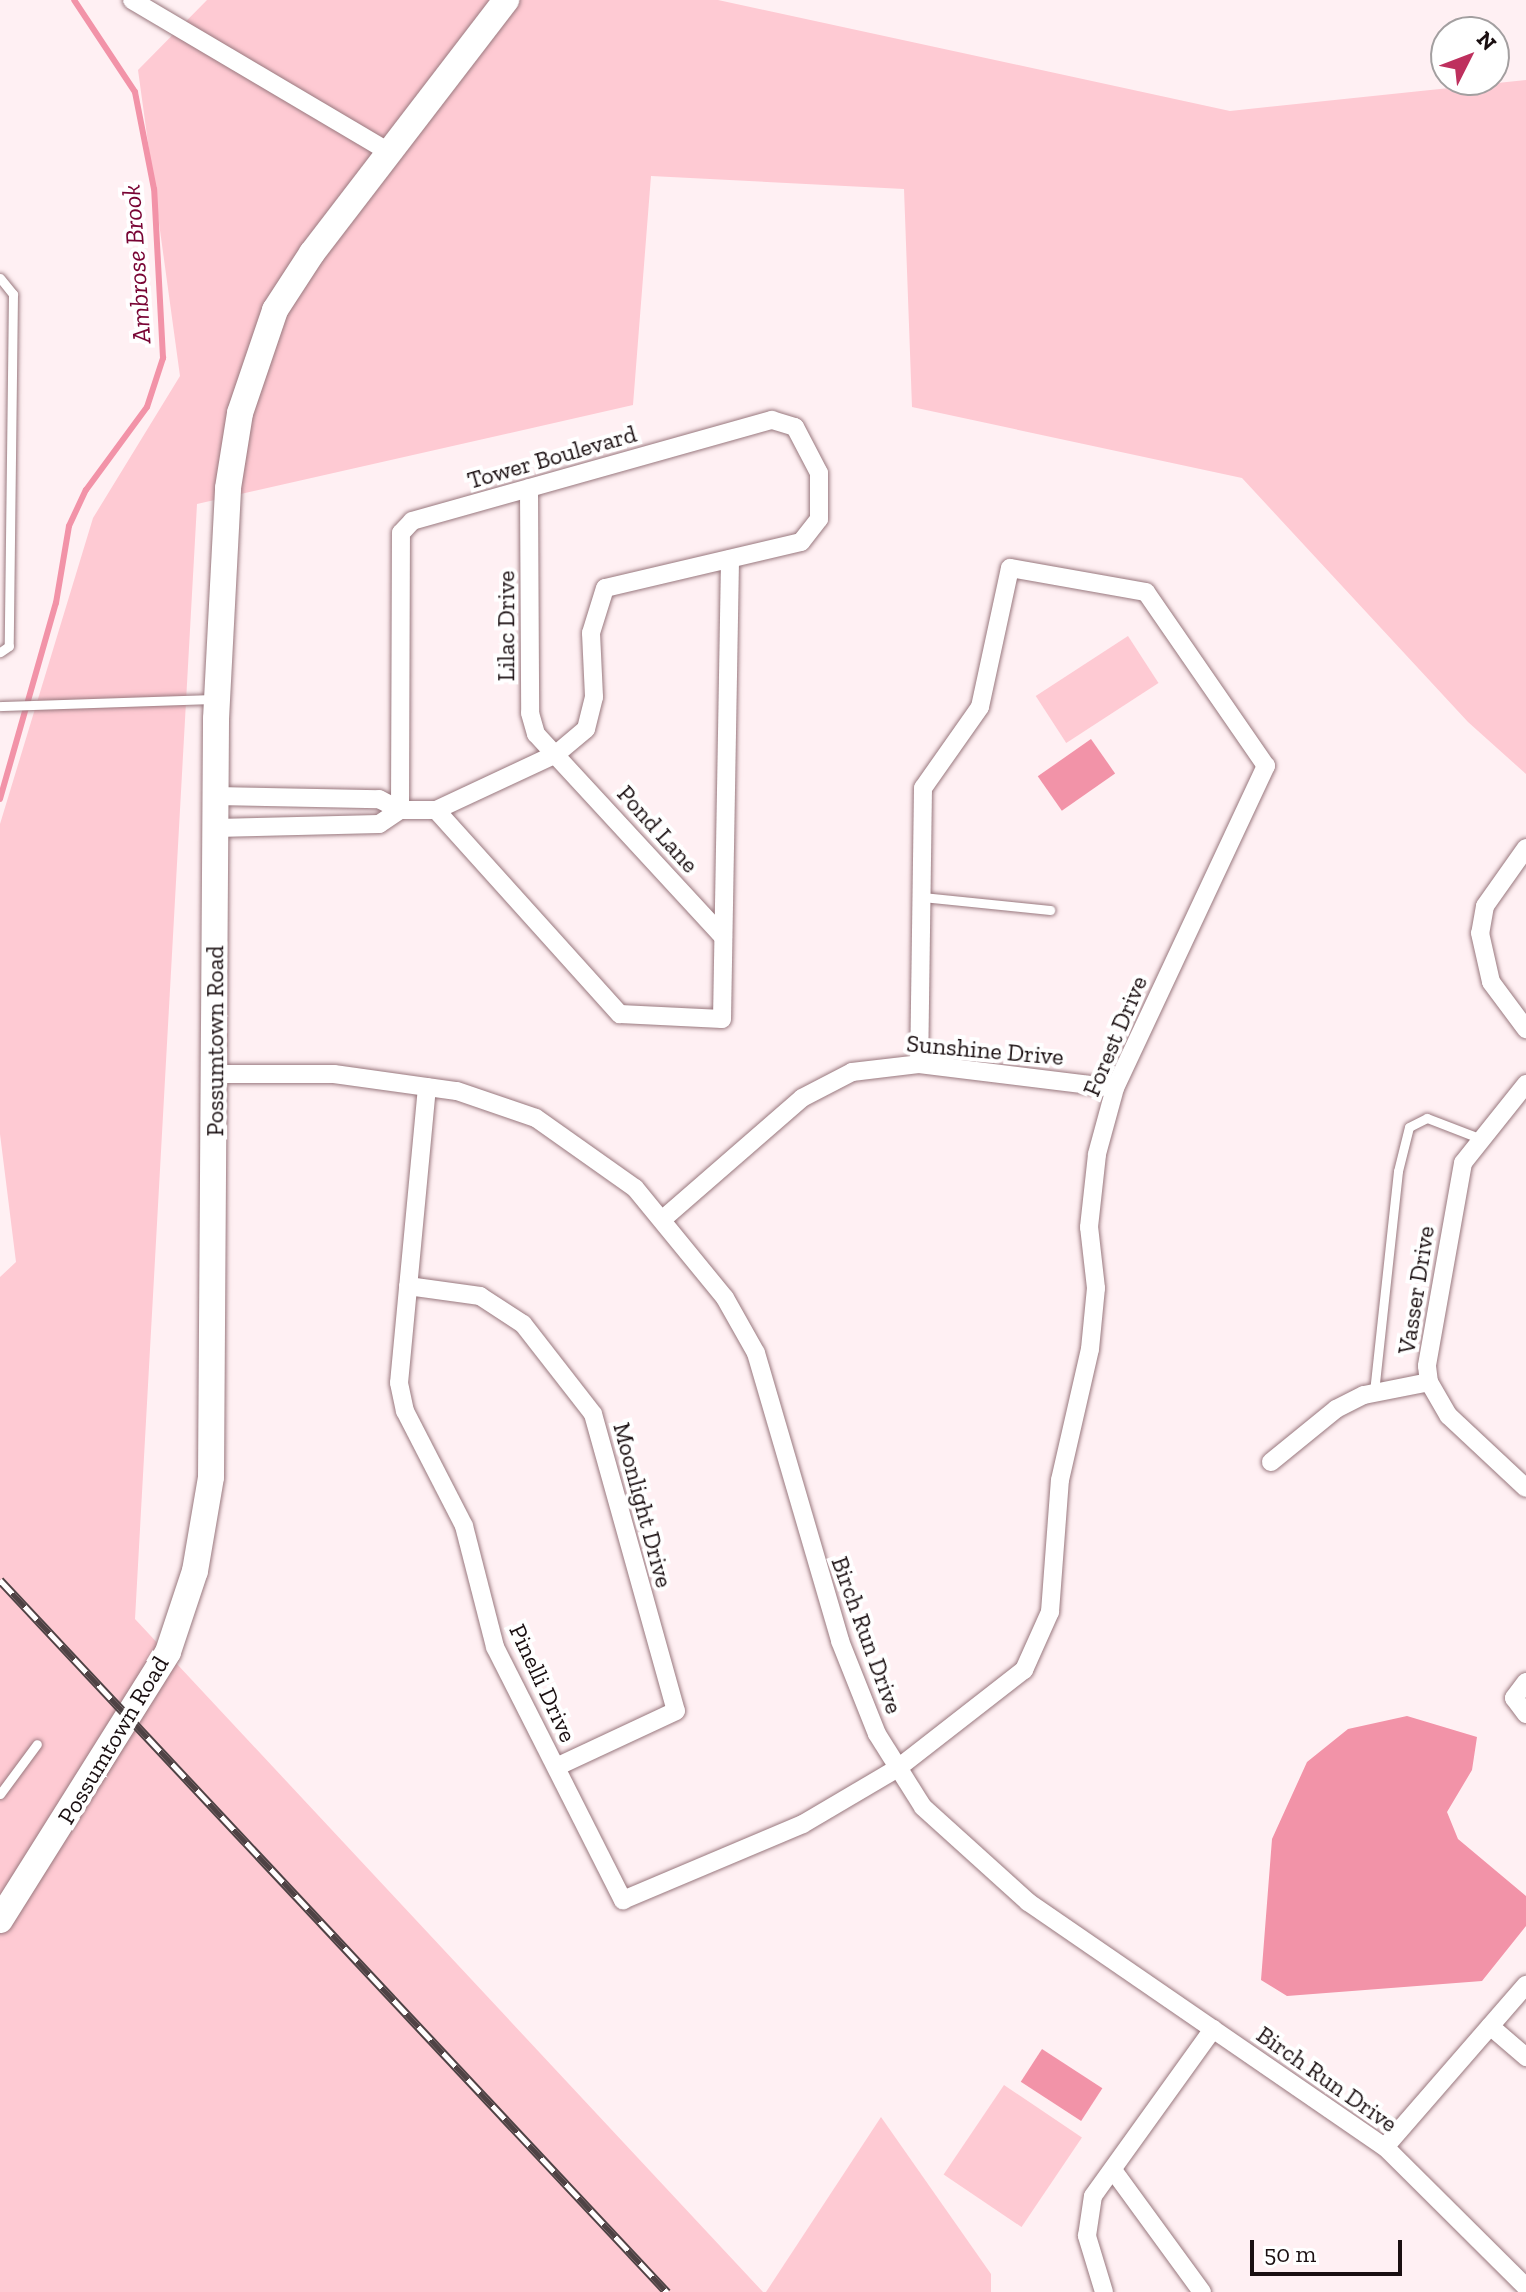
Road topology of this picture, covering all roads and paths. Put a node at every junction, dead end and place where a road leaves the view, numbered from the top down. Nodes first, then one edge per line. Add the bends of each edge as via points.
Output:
1 (132, 0) edge
2 (506, 0) edge
3 (386, 150) junction
4 (0, 278) edge
5 (529, 488) junction
6 (730, 559) junction
7 (0, 652) edge
8 (216, 699) junction
9 (0, 706) edge
10 (556, 754) junction
11 (216, 796) junction
12 (400, 810) junction
13 (436, 810) junction
14 (216, 828) junction
15 (1526, 848) edge
16 (922, 897) junction
17 (1050, 910) dead end
18 (723, 937) junction
19 (1526, 1029) edge
20 (919, 1064) junction
21 (215, 1074) junction
22 (1526, 1084) edge
23 (427, 1087) junction
24 (1115, 1088) junction
25 (1479, 1138) junction
26 (663, 1219) junction
27 (408, 1286) junction
28 (1429, 1382) junction
29 (1374, 1392) junction
30 (1271, 1462) dead end
31 (1526, 1488) edge
32 (1526, 1682) edge
33 (1526, 1714) edge
34 (37, 1744) dead end
35 (556, 1767) junction
36 (898, 1768) junction
37 (0, 1794) edge
38 (0, 1920) edge
39 (1526, 1985) edge
40 (1490, 2026) junction
41 (1213, 2029) junction
42 (1526, 2057) edge
43 (1385, 2147) junction
44 (1113, 2170) junction
45 (1526, 2287) edge
46 (1104, 2292) edge
47 (1202, 2292) edge

1 - 3 street
2 - 3 main road, Possumtown Road
3 - 8 main road, Possumtown Road via 275,310 256,358 228,488
4 - 7 lane via 13,294 9,646
5 - 6 street, Tower Boulevard via 772,420 795,427 819,473 819,519 801,542
5 - 10 street, Lilac Drive via 530,713 536,734
5 - 12 street, Tower Boulevard via 412,521 401,533
6 - 10 street, Tower Boulevard via 605,588 591,633 594,697 586,729
6 - 18 street
8 - 9 lane
8 - 11 main road, Possumtown Road
10 - 13 street, Tower Boulevard
10 - 18 street, Pond Lane
11 - 12 street, Tower Boulevard via 379,799
11 - 14 main road, Possumtown Road
12 - 13 street, Tower Boulevard
12 - 14 street, Tower Boulevard via 379,824
13 - 18 street via 620,1014 722,1019
14 - 21 main road, Possumtown Road
15 - 19 street via 1485,906 1480,933 1491,982
16 - 17 lane
16 - 20 street
16 - 24 street, Forest Drive via 923,788 980,707 1010,568 1146,592 1266,766
20 - 24 street, Sunshine Drive
20 - 26 street, Sunshine Drive via 852,1072 802,1098
21 - 23 street, Birch Run Drive via 334,1074
21 - 38 main road, Possumtown Road via 211,1477 195,1571 168,1652 145,1694
22 - 25 street, Vasser Drive via 1511,1110
23 - 26 street, Birch Run Drive via 536,1118 635,1188
23 - 27 street, Pinelli Drive
24 - 36 street, Forest Drive via 1097,1154 1089,1227 1096,1288 1090,1349 1060,1480 1050,1612 1024,1670
25 - 28 street, Vasser Drive via 1458,1181
25 - 29 lane via 1427,1118 1409,1127 1398,1171
26 - 36 street, Birch Run Drive via 725,1298 756,1353 840,1641 877,1734
27 - 35 street, Pinelli Drive via 399,1383 405,1411 464,1526 495,1647
27 - 35 street, Moonlight Drive via 480,1296 523,1324 593,1414 676,1711
28 - 29 street
28 - 31 street, Vasser Drive via 1449,1416
29 - 30 street via 1336,1409
32 - 33 street via 1514,1698
34 - 37 lane
35 - 36 street, Pinelli Drive via 623,1900 803,1824
36 - 41 street, Birch Run Drive via 953,1840 1028,1902
39 - 40 street
40 - 42 street
40 - 43 street
41 - 43 street, Birch Run Drive
41 - 44 street
43 - 45 street, Birch Run Drive
44 - 46 street via 1093,2196 1087,2236
44 - 47 street

